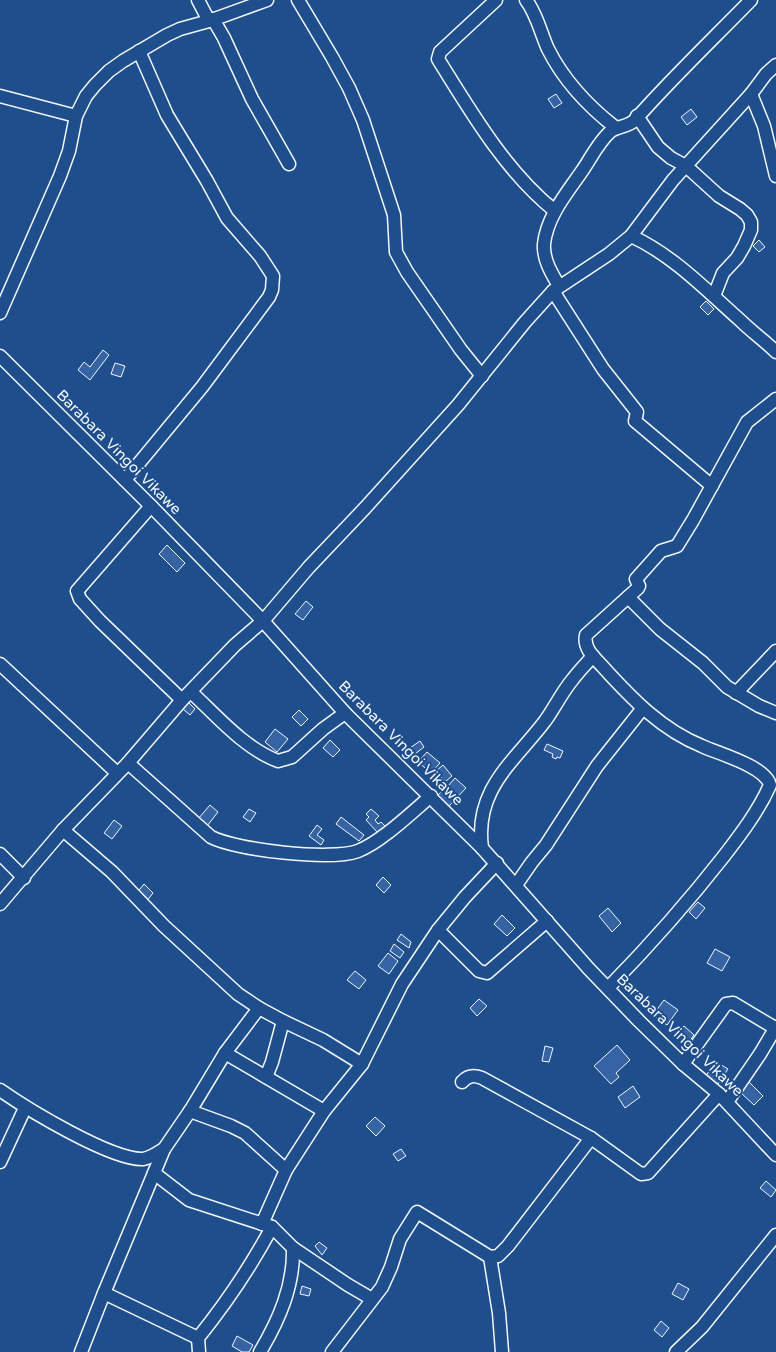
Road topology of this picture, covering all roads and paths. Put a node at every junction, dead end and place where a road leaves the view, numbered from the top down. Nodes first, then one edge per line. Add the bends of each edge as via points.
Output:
1 (198, 0) edge
2 (267, 0) edge
3 (298, 0) edge
4 (496, 0) edge
5 (526, 0) edge
6 (751, 0) edge
7 (211, 20) junction
8 (140, 51) junction
9 (776, 65) edge
10 (752, 94) junction
11 (0, 96) edge
12 (76, 116) junction
13 (637, 116) junction
14 (616, 128) junction
15 (289, 164) dead end
16 (686, 166) junction
17 (776, 176) edge
18 (555, 211) junction
19 (631, 236) junction
20 (556, 289) junction
21 (714, 296) junction
22 (0, 313) edge
23 (776, 352) edge
24 (0, 356) edge
25 (482, 376) junction
26 (776, 398) edge
27 (125, 480) junction
28 (712, 486) junction
29 (151, 506) junction
30 (628, 597) junction
31 (263, 621) junction
32 (776, 651) edge
33 (593, 656) junction
34 (0, 664) edge
35 (736, 693) junction
36 (186, 696) junction
37 (643, 708) junction
38 (345, 713) junction
39 (776, 713) edge
40 (128, 763) junction
41 (117, 773) junction
42 (431, 796) junction
43 (63, 830) junction
44 (482, 848) junction
45 (0, 854) edge
46 (497, 863) junction
47 (24, 878) junction
48 (516, 885) junction
49 (0, 904) edge
50 (547, 921) junction
51 (438, 930) junction
52 (608, 988) junction
53 (259, 1008) junction
54 (282, 1021) junction
55 (775, 1028) edge
56 (225, 1053) junction
57 (362, 1064) junction
58 (683, 1064) junction
59 (266, 1077) junction
60 (462, 1082) dead end
61 (0, 1090) edge
62 (723, 1098) junction
63 (25, 1108) junction
64 (190, 1110) junction
65 (324, 1111) junction
66 (591, 1138) junction
67 (164, 1149) junction
68 (776, 1155) edge
69 (0, 1162) edge
70 (286, 1170) junction
71 (154, 1173) junction
72 (267, 1226) junction
73 (776, 1235) edge
74 (292, 1248) junction
75 (490, 1257) junction
76 (104, 1293) junction
77 (372, 1299) junction
78 (198, 1338) junction
79 (82, 1352) edge
80 (199, 1352) edge
81 (260, 1352) edge
82 (332, 1352) edge
83 (502, 1352) edge
84 (676, 1352) edge

1 - 7 street
2 - 7 street
3 - 25 street via 363,120 394,215 396,252
4 - 18 street via 440,52 438,59 474,117 536,196
5 - 14 street via 549,52 567,80
6 - 13 street
7 - 8 street via 180,29
7 - 15 street via 224,38 252,99
8 - 12 street via 109,71 95,85
8 - 27 street via 167,115 227,218 260,256 274,283 269,297 202,387
9 - 10 street
10 - 16 street
10 - 17 street via 764,126
11 - 12 street
12 - 22 street via 60,176
13 - 14 street via 626,126
13 - 16 street via 658,147
14 - 18 street via 595,151
16 - 19 street
16 - 21 street via 747,215 751,222 744,246 723,273
18 - 20 street via 544,245
19 - 20 street
19 - 21 street via 681,268
20 - 25 street
20 - 28 street via 602,369 637,412 635,421
21 - 23 street
24 - 27 street, Barabara Vingoi Vikawe
25 - 31 street
26 - 28 street via 746,422
27 - 29 street, Barabara Vingoi Vikawe
28 - 30 street via 677,546 661,551 636,579 639,586
29 - 31 street, Barabara Vingoi Vikawe
29 - 36 street via 77,591 100,621
30 - 33 street via 586,635 586,646
30 - 35 street via 660,629
31 - 36 street
31 - 38 street, Barabara Vingoi Vikawe
32 - 35 street
33 - 37 street
33 - 44 street via 499,775 482,816
34 - 41 street
35 - 39 street
36 - 38 street via 242,739 278,761 292,757
36 - 40 street
37 - 48 street via 597,766
37 - 52 street via 677,734 760,772 770,785 712,872
38 - 42 street, Barabara Vingoi Vikawe
40 - 41 street
40 - 42 street via 211,837 222,842 287,853 342,854 358,851
41 - 43 street
42 - 44 street, Barabara Vingoi Vikawe
43 - 47 street
43 - 53 street via 112,872 164,926 238,994
44 - 46 street, Barabara Vingoi Vikawe
45 - 47 street
46 - 48 street, Barabara Vingoi Vikawe
46 - 51 street
47 - 49 street
48 - 50 street, Barabara Vingoi Vikawe
50 - 51 street via 487,973 479,971
50 - 52 street, Barabara Vingoi Vikawe
51 - 57 street via 402,984
52 - 58 street, Barabara Vingoi Vikawe
53 - 54 street
53 - 56 street
54 - 57 street via 323,1040
54 - 59 street
55 - 58 street via 733,1003 726,1004
55 - 62 street via 760,1054
56 - 59 street
56 - 64 street
57 - 65 street
58 - 62 street, Barabara Vingoi Vikawe
59 - 65 street
60 - 66 street via 468,1076 482,1078
61 - 63 street
62 - 66 street via 648,1173 641,1174
62 - 68 street, Barabara Vingoi Vikawe
63 - 67 street via 115,1153 142,1159
63 - 69 street
64 - 67 street
64 - 70 street via 245,1133
65 - 70 street
66 - 75 street via 503,1252
67 - 71 street
70 - 72 street
71 - 72 street via 189,1200
71 - 76 street
72 - 74 street
72 - 78 street via 252,1266
73 - 84 street via 702,1327
74 - 77 street
74 - 81 street via 293,1264 285,1299
75 - 77 street via 417,1212 400,1239 386,1280
75 - 83 street
76 - 78 street
76 - 79 street
77 - 82 street
78 - 80 street

